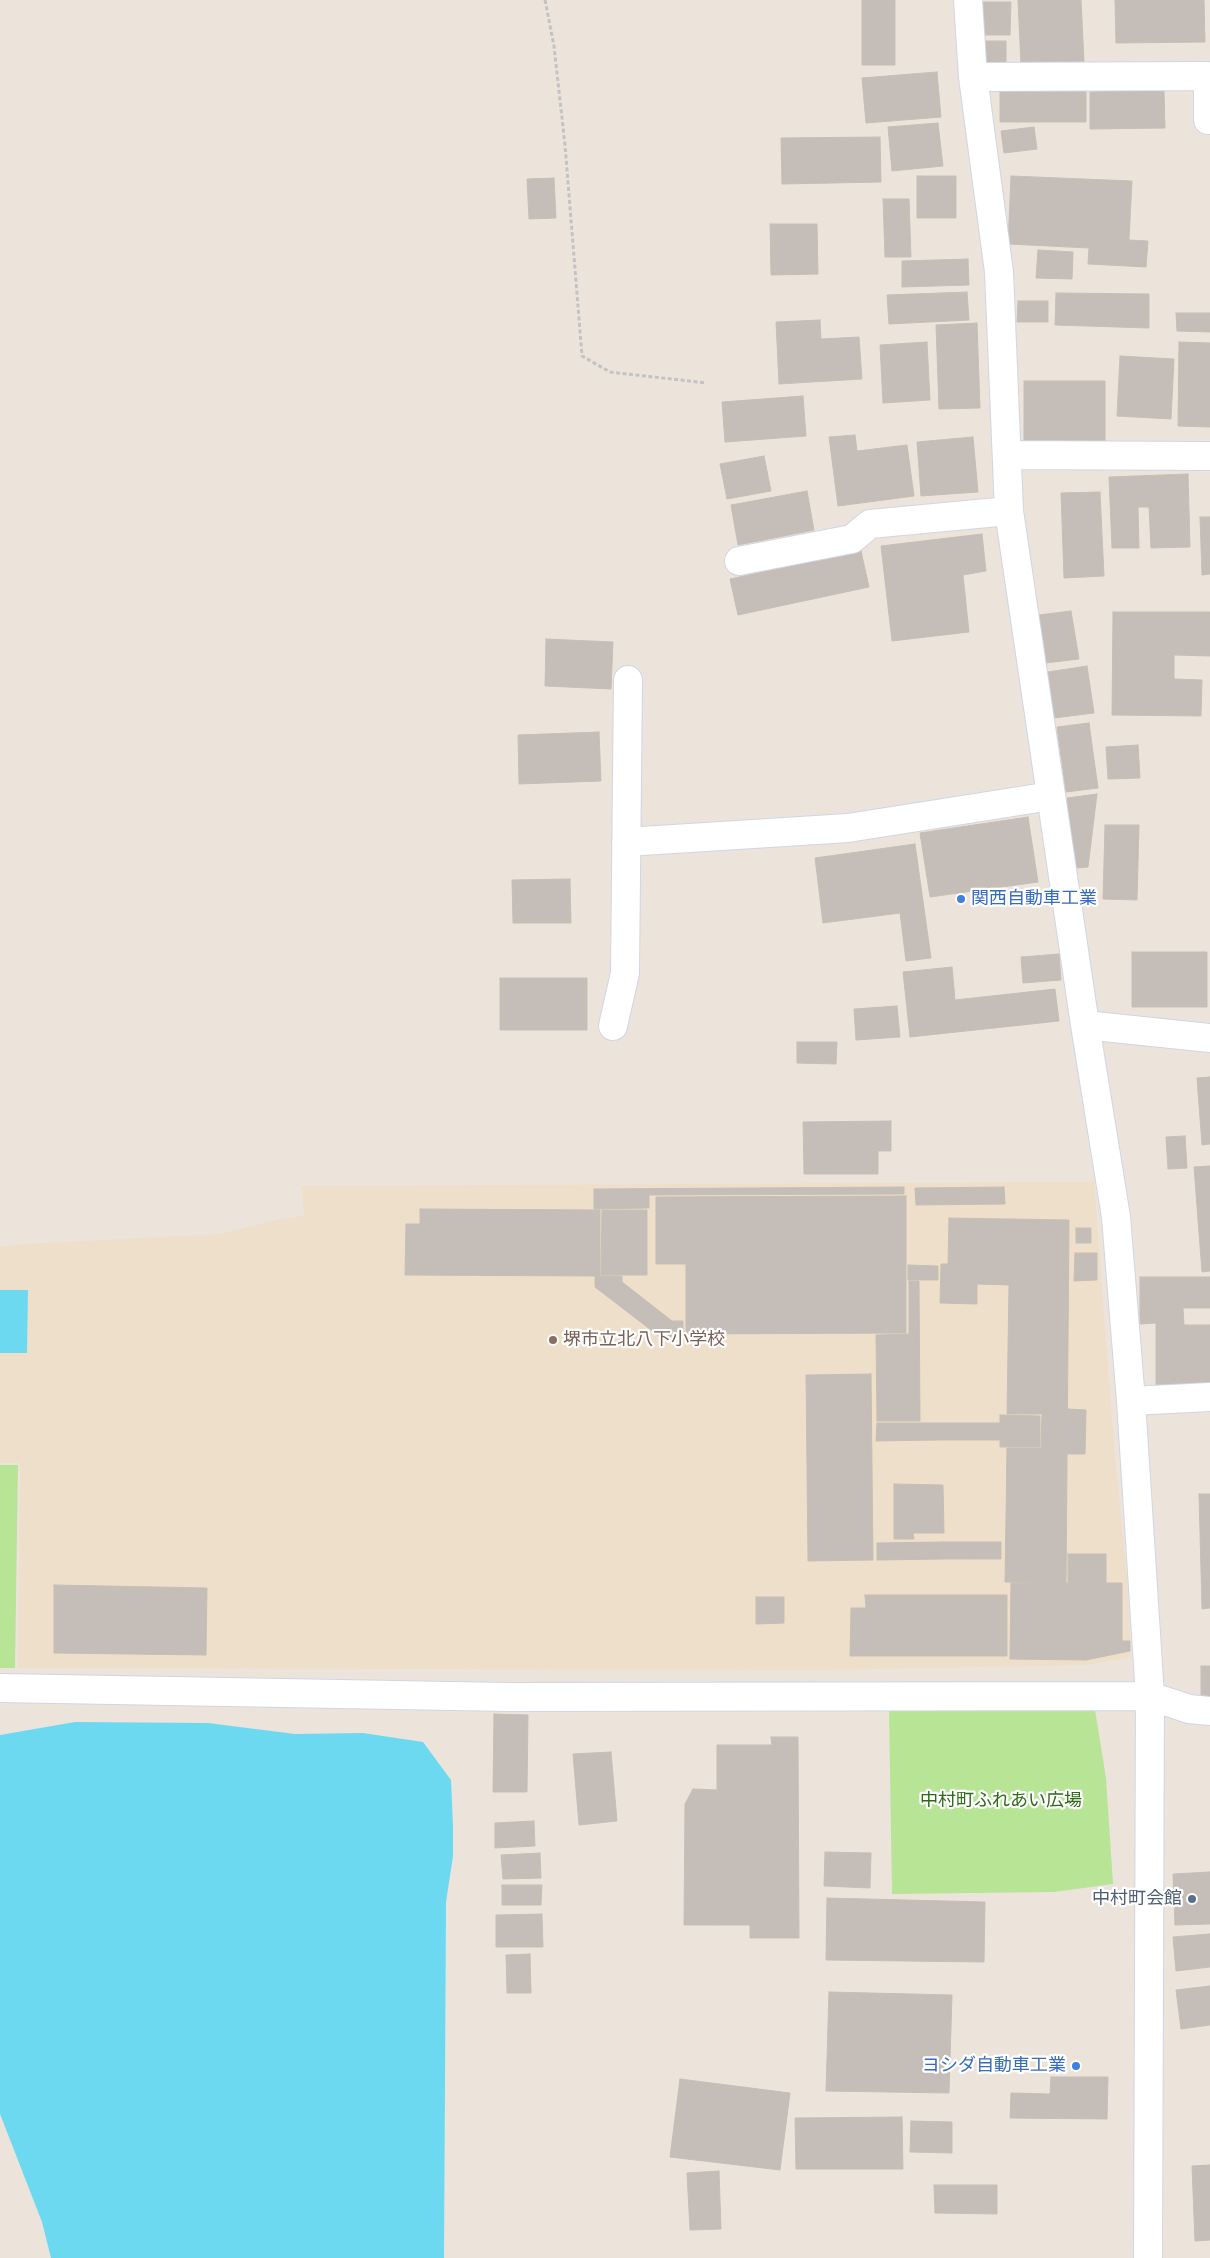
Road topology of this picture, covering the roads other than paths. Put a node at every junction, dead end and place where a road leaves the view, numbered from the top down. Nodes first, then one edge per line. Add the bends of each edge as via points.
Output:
1 (968, 0) edge
2 (974, 77) junction
3 (1210, 120) edge
4 (1007, 454) junction
5 (1210, 456) edge
6 (1009, 511) junction
7 (739, 561) dead end
8 (628, 680) dead end
9 (1052, 796) junction
10 (626, 842) junction
11 (1085, 1024) junction
12 (613, 1026) dead end
13 (1210, 1038) edge
14 (1210, 1398) edge
15 (1131, 1401) junction
16 (0, 1688) edge
17 (1150, 1696) junction
18 (1210, 1711) edge
19 (1148, 2258) edge

1 - 2 street
2 - 3 street via 1208,76
2 - 4 street via 999,272
4 - 5 street
4 - 6 street
6 - 7 street via 870,524 852,539
6 - 9 street
8 - 10 street
9 - 10 street via 848,828
9 - 11 street
10 - 12 street via 625,973
11 - 13 street
11 - 15 street via 1116,1217
14 - 15 street
15 - 17 street
16 - 17 street via 508,1696
17 - 18 street via 1189,1709
17 - 19 street

